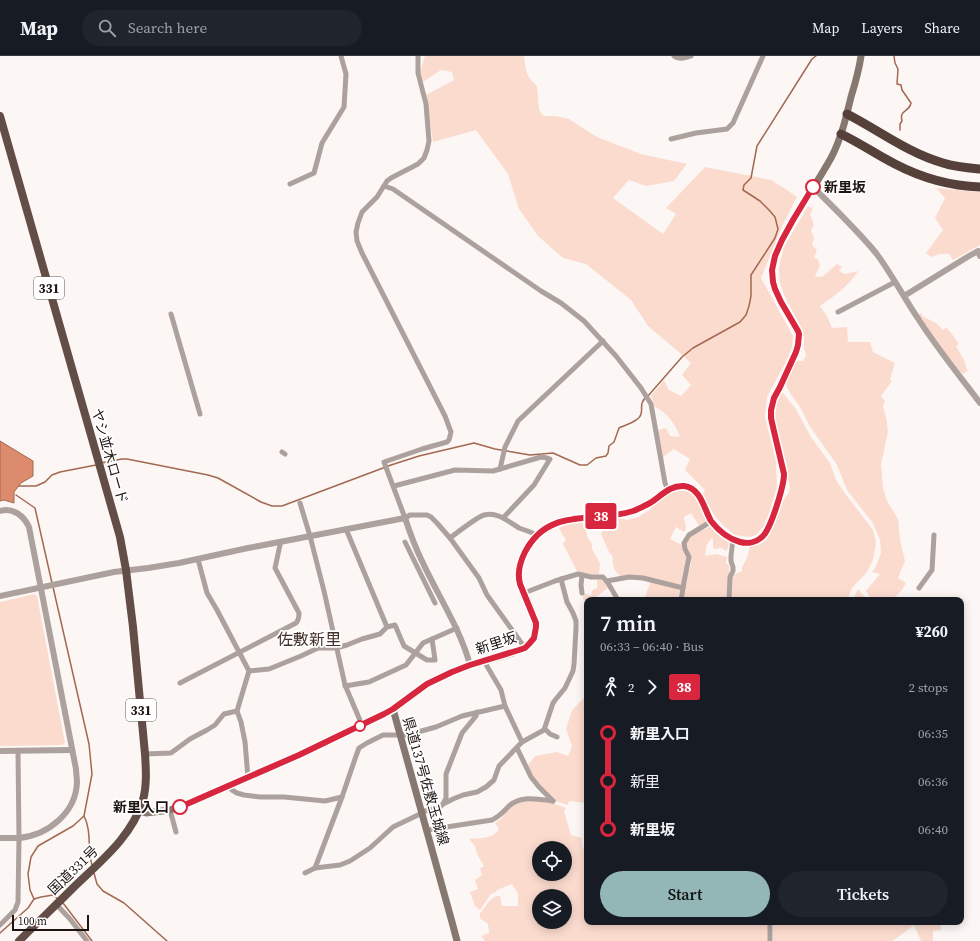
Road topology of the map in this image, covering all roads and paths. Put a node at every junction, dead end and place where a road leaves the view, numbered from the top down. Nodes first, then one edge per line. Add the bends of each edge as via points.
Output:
1 (341, 56) edge
2 (418, 56) edge
3 (674, 56) edge
4 (691, 56) edge
5 (762, 56) edge
6 (860, 56) edge
7 (847, 114) junction
8 (0, 116) edge
9 (2, 133) edge
10 (841, 134) junction
11 (671, 139) dead end
12 (980, 169) edge
13 (290, 184) dead end
14 (384, 186) junction
15 (813, 187) junction
16 (980, 188) edge
17 (979, 252) edge
18 (895, 282) junction
19 (904, 296) junction
20 (838, 312) dead end
21 (171, 314) dead end
22 (603, 341) junction
23 (980, 403) edge
24 (200, 414) dead end
25 (500, 469) junction
26 (394, 486) junction
27 (668, 490) junction
28 (300, 503) dead end
29 (0, 511) edge
30 (405, 518) junction
31 (503, 518) junction
32 (712, 521) junction
33 (346, 529) junction
34 (537, 535) junction
35 (934, 535) dead end
36 (310, 536) junction
37 (450, 538) junction
38 (733, 539) junction
39 (279, 542) junction
40 (405, 542) dead end
41 (197, 559) junction
42 (126, 570) junction
43 (582, 575) junction
44 (561, 579) junction
45 (432, 581) junction
46 (606, 581) junction
47 (40, 587) junction
48 (427, 588) junction
49 (683, 588) junction
50 (919, 588) dead end
51 (524, 593) junction
52 (582, 593) dead end
53 (0, 596) edge
54 (616, 597) edge
55 (682, 597) edge
56 (729, 597) edge
57 (435, 603) dead end
58 (387, 628) junction
59 (457, 628) junction
60 (432, 639) junction
61 (336, 648) junction
62 (525, 648) junction
63 (239, 653) junction
64 (416, 653) junction
65 (484, 661) junction
66 (470, 665) junction
67 (249, 670) junction
68 (180, 683) dead end
69 (345, 686) junction
70 (505, 706) junction
71 (393, 709) junction
72 (237, 711) junction
73 (477, 712) junction
74 (362, 725) junction
75 (545, 728) junction
76 (400, 736) junction
77 (557, 737) dead end
78 (522, 742) junction
79 (517, 748) junction
80 (71, 750) junction
81 (0, 751) edge
82 (18, 751) junction
83 (145, 754) junction
84 (248, 778) junction
85 (228, 786) junction
86 (342, 797) junction
87 (443, 804) junction
88 (170, 810) junction
89 (139, 811) junction
90 (422, 813) junction
91 (427, 830) junction
92 (176, 832) dead end
93 (0, 838) edge
94 (19, 838) junction
95 (315, 868) junction
96 (305, 873) dead end
97 (59, 902) junction
98 (0, 925) edge
99 (770, 925) edge
100 (19, 941) edge
101 (87, 941) edge
102 (457, 941) edge
103 (770, 941) edge

1 - 13 street via 346,74 344,107 322,143 314,173
2 - 14 street via 418,73 426,104 429,141 427,150 418,164 391,178
3 - 4 street
5 - 11 street via 733,123 727,129
6 - 7 main road
7 - 10 main road
7 - 12 highway via 927,158 945,164
8 - 9 highway, ヤシ並木ロード / 331
9 - 42 highway, ヤシ並木ロード / 331 via 120,538
10 - 15 main road
10 - 16 highway via 916,173 954,184
14 - 22 street via 393,189 561,303 584,321
14 - 26 street via 361,215 356,232 357,241 451,432 449,440 444,444 384,462
15 - 18 street via 864,239
15 - 38 main road, 新里坂 via 780,244 772,270 775,289 799,334 796,352 771,410 784,483 768,528 762,537 751,542
17 - 19 street
18 - 19 street
18 - 20 street
19 - 23 street via 916,317
21 - 24 street
22 - 25 street via 518,421 505,448
22 - 27 street via 651,404
25 - 26 street via 455,470
25 - 31 street via 541,457 550,459 534,485
26 - 30 street
27 - 32 main road, 新里坂 via 685,486 690,488 698,494
27 - 34 main road, 新里坂 via 639,509 561,522
28 - 36 street
29 - 47 street via 12,510 26,521
30 - 33 street
30 - 37 street via 410,515 432,517
30 - 45 street via 421,561
31 - 34 street
31 - 37 street via 484,514
32 - 38 main road, 新里坂 via 720,531
32 - 49 street via 689,534 684,543 689,557
33 - 36 street
33 - 58 street
34 - 51 main road, 新里坂 via 526,550 519,570 519,580
35 - 50 street via 932,570
36 - 39 street
36 - 61 street
37 - 62 street
38 - 56 street via 733,571
39 - 41 street
39 - 63 street via 276,568 298,612 298,620
40 - 48 street
41 - 42 street
41 - 63 street via 207,593
42 - 47 street
42 - 83 highway, ヤシ並木ロード / 331
43 - 44 street
43 - 46 street via 603,578
43 - 52 street
44 - 51 street
44 - 75 street via 576,622 574,664 565,688 553,703
45 - 48 street
45 - 59 street
46 - 49 street via 629,577 643,578
46 - 54 street
47 - 53 street
47 - 80 street
48 - 57 street
49 - 55 street
51 - 62 main road, 新里坂 via 536,627 534,638
58 - 61 street via 380,634
58 - 64 street via 395,625 404,646
59 - 60 street
59 - 66 street
60 - 64 street via 423,643
60 - 64 street via 435,660 427,660
61 - 67 street via 318,648 269,669
61 - 69 street
62 - 65 main road, 新里坂
63 - 67 street
63 - 68 street
64 - 69 street via 406,665 369,682
65 - 66 main road, 新里坂
65 - 70 street via 495,679
66 - 71 main road, 新里坂 via 427,684
67 - 72 street
69 - 74 street
70 - 73 street
70 - 78 street
71 - 74 main road, 県道137号佐敷玉城線
71 - 76 main road, 県道137号佐敷玉城線
72 - 83 street via 224,714 207,730 170,753
72 - 84 street via 245,742
73 - 76 street via 436,727
73 - 87 street via 462,733 446,774 446,798
74 - 84 main road, 県道137号佐敷玉城線
75 - 77 street
75 - 78 street
76 - 86 street via 383,735 360,748
76 - 90 main road, 県道137号佐敷玉城線
78 - 79 street
79 - 87 street via 499,766 494,780 486,787
79 - 91 street via 531,777 552,801 523,799 516,801 500,817 492,820
80 - 82 street
80 - 94 street via 77,782 71,804 60,820 51,827 40,833
81 - 82 street
82 - 94 street
83 - 89 highway, ヤシ並木ロード / 331 via 144,797
84 - 85 main road, 県道137号佐敷玉城線
85 - 86 street via 244,795 260,797 325,800
85 - 88 main road, 県道137号佐敷玉城線
86 - 95 street
87 - 90 street
88 - 89 main road, 県道137号佐敷玉城線 via 152,813
88 - 92 street
89 - 97 highway, 国道331号 / 331 via 124,838
90 - 91 main road, 県道137号佐敷玉城線
90 - 95 street via 393,827 370,848 350,861
91 - 102 main road, 県道137号佐敷玉城線
93 - 94 street
94 - 98 street via 18,902 15,910
95 - 96 street
97 - 100 highway, 国道331号 / 331
97 - 101 street
99 - 103 street

